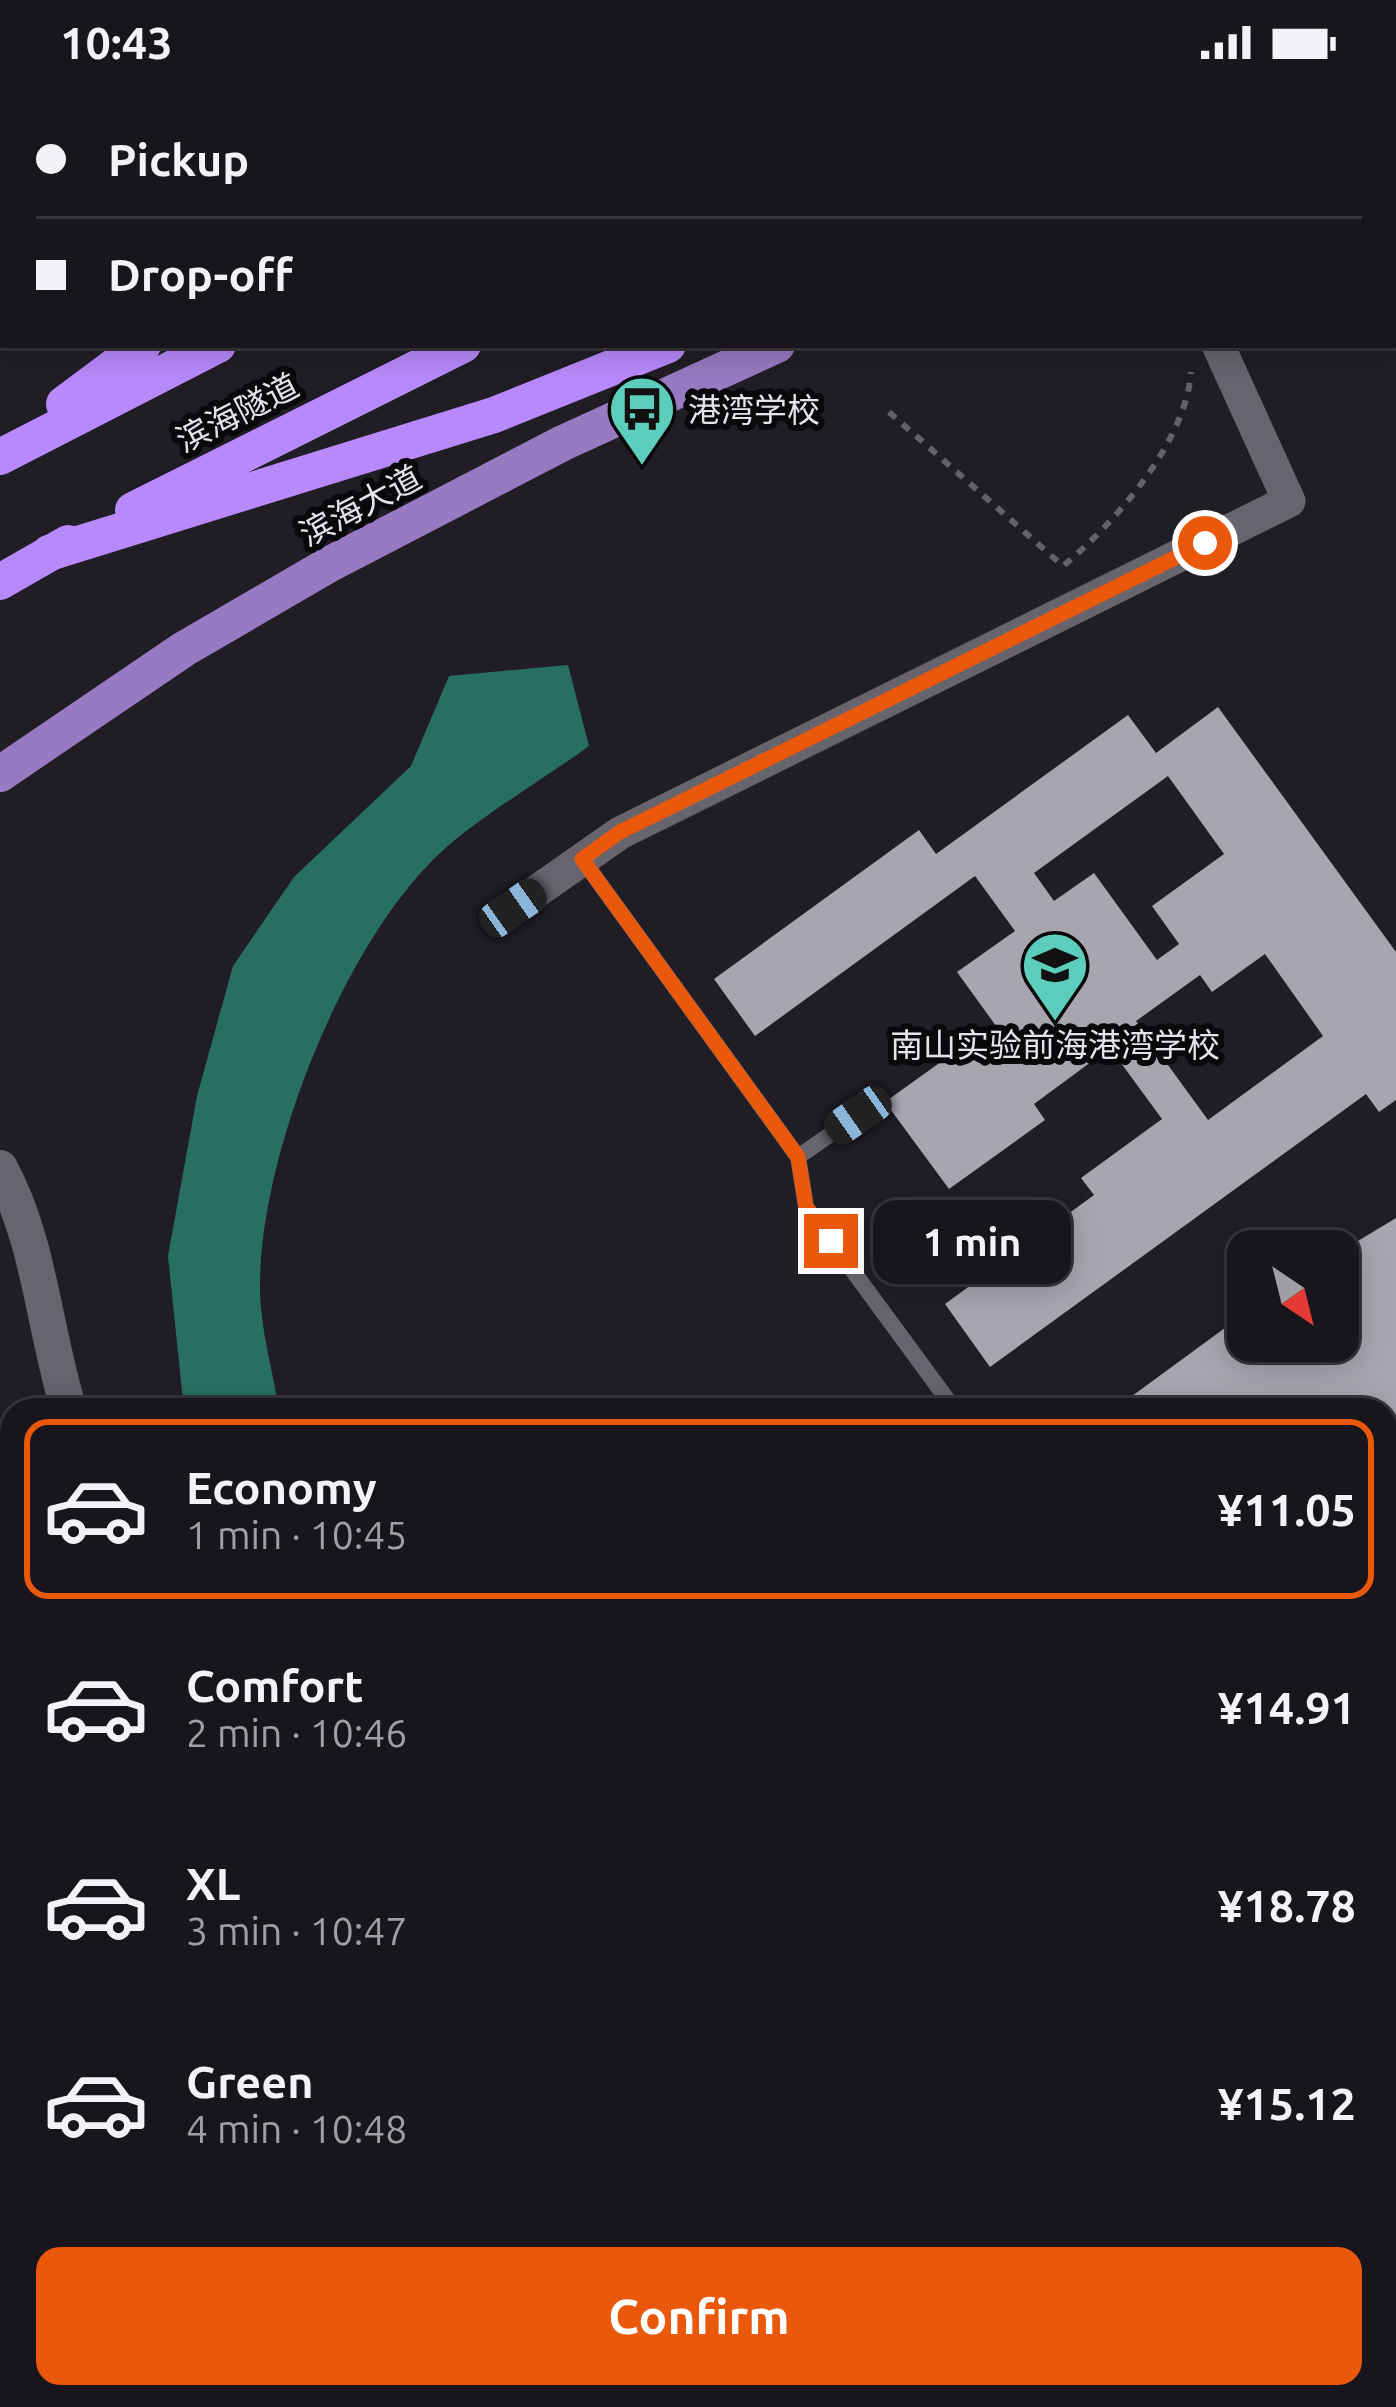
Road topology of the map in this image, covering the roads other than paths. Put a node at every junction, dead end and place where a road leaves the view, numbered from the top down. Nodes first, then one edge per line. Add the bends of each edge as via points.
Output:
1 (139, 348) edge
2 (212, 348) edge
3 (457, 348) edge
4 (661, 348) edge
5 (770, 348) edge
6 (1205, 355) edge
7 (0, 456) edge
8 (49, 553) junction
9 (0, 582) edge
10 (0, 774) edge
11 (582, 859) junction
12 (513, 908) dead end
13 (858, 1115) dead end
14 (798, 1157) junction
15 (0, 1168) edge
16 (66, 1398) edge
17 (946, 1398) edge

1 - 7 highway
2 - 7 highway, 滨海隧道
3 - 8 highway, 滨海隧道
4 - 8 highway via 494,416
5 - 10 main road, 滨海大道 via 562,443 330,564 184,649
6 - 11 street via 1288,501 620,832
8 - 9 highway
11 - 12 street
11 - 14 lane
13 - 14 lane
14 - 17 lane via 806,1207
15 - 16 street via 26,1224

